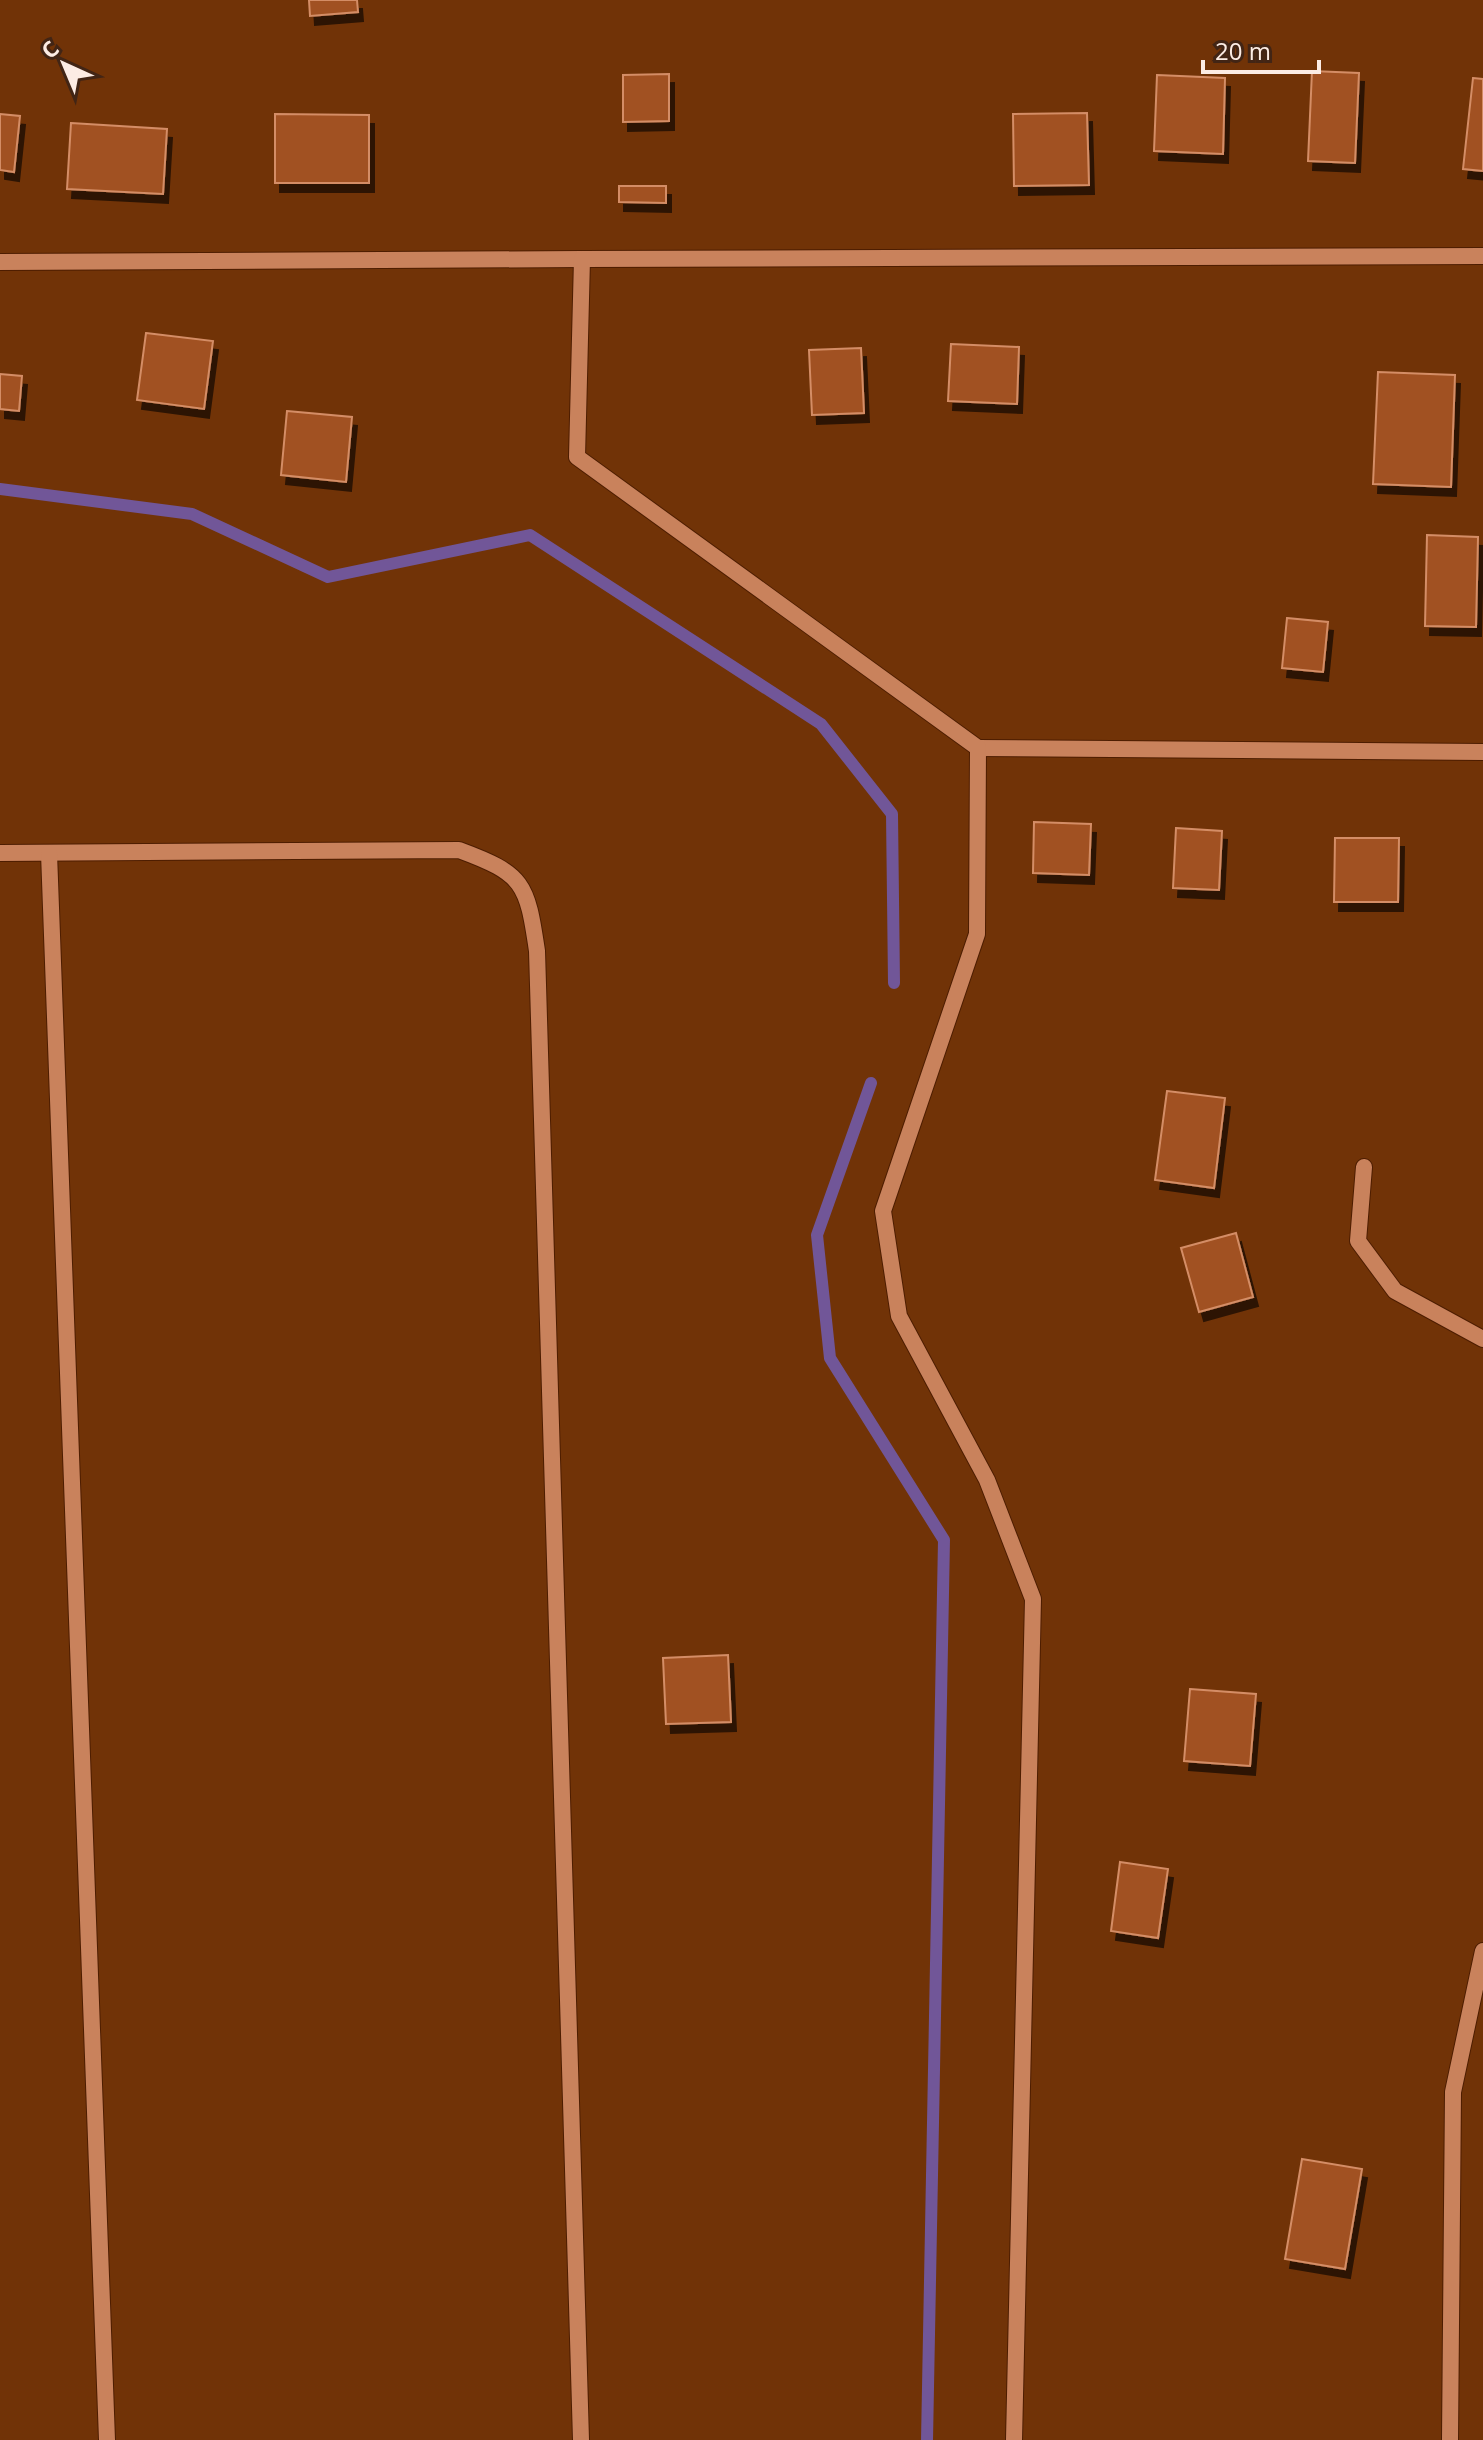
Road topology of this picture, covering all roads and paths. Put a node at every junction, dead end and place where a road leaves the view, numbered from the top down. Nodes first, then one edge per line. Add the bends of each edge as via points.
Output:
1 (1483, 256) edge
2 (582, 259) junction
3 (0, 262) edge
4 (978, 748) junction
5 (1483, 752) edge
6 (0, 853) edge
7 (49, 853) junction
8 (1364, 1167) dead end
9 (1483, 1339) edge
10 (1483, 1951) edge
11 (107, 2440) edge
12 (581, 2440) edge
13 (1014, 2440) edge
14 (1450, 2440) edge

1 - 2 lane
2 - 3 lane
2 - 4 lane via 577,457
4 - 5 lane
4 - 13 lane via 977,934 883,1211 899,1316 987,1480 1033,1599
6 - 7 lane
7 - 11 lane
7 - 12 lane via 459,850 501,865 529,897 537,951
8 - 9 lane via 1358,1241 1395,1291
10 - 14 lane via 1453,2092

